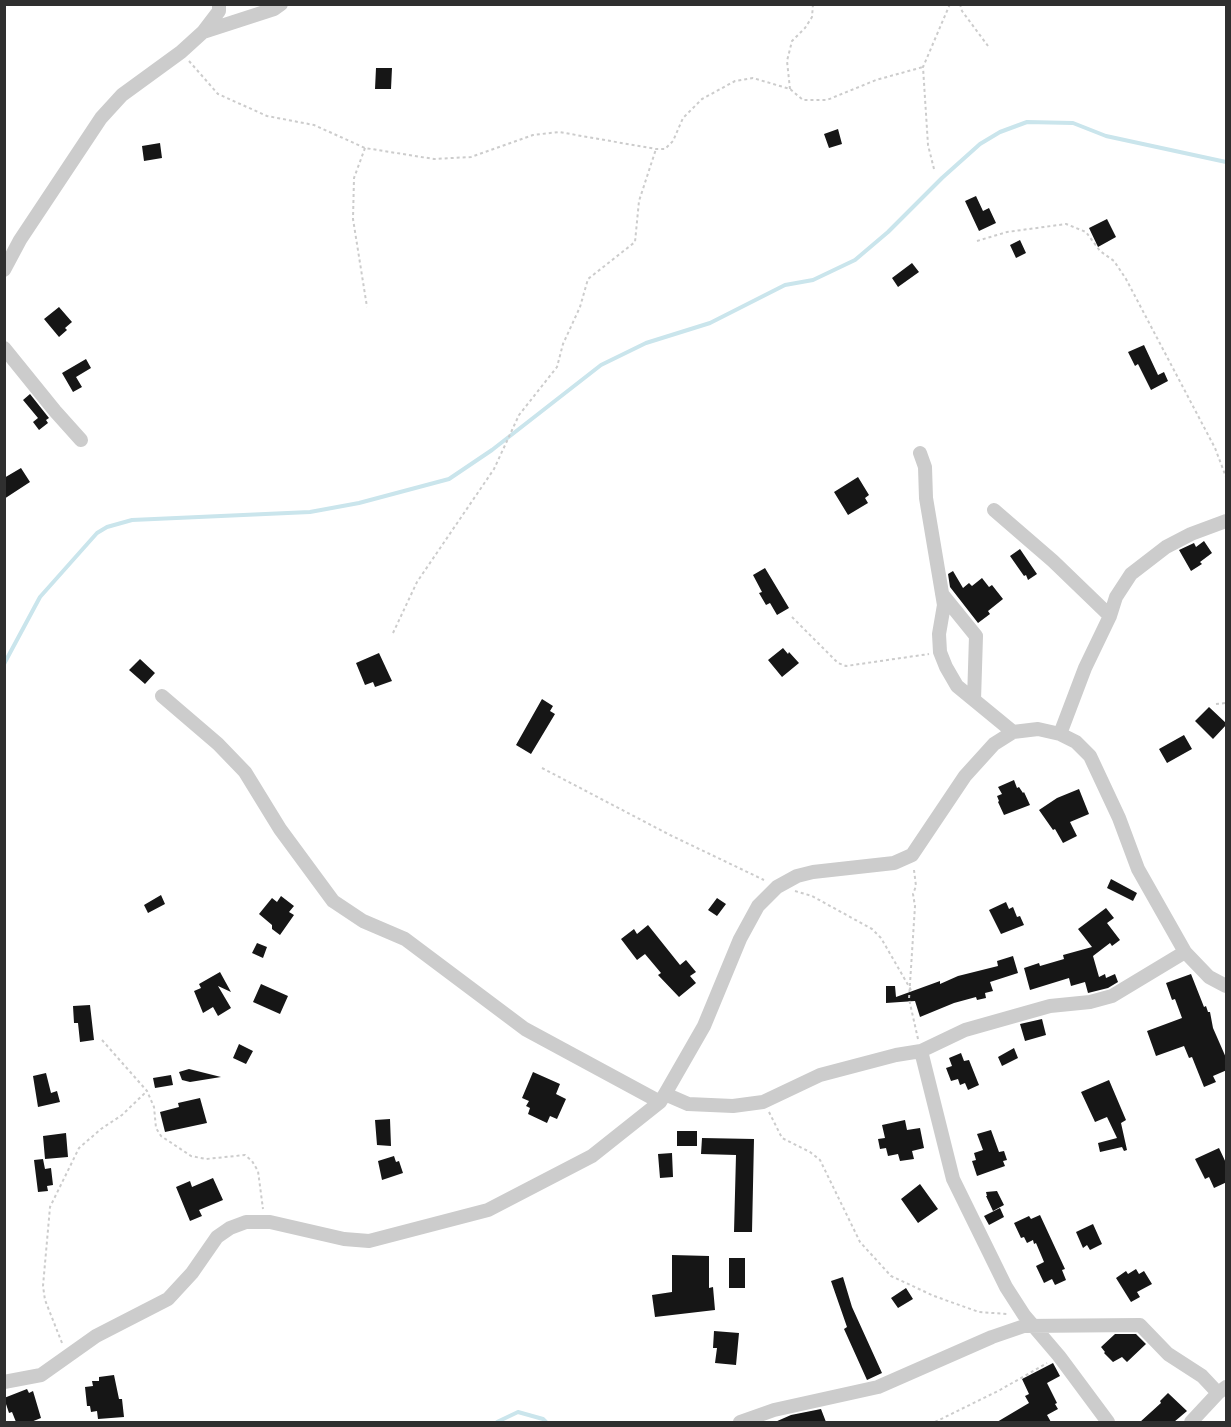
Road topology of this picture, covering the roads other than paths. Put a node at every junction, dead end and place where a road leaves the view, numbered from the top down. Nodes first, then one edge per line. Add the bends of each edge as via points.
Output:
1 (219, 4) edge
2 (281, 4) edge
3 (203, 32) junction
4 (20, 240) junction
5 (4, 247) edge
6 (4, 270) edge
7 (4, 348) edge
8 (81, 440) dead end
9 (920, 453) dead end
10 (994, 510) dead end
11 (1227, 521) edge
12 (942, 594) junction
13 (1110, 616) junction
14 (162, 696) dead end
15 (974, 700) junction
16 (1013, 732) junction
17 (1060, 734) junction
18 (1185, 952) junction
19 (1227, 986) edge
20 (921, 1051) junction
21 (662, 1098) junction
22 (1035, 1326) junction
23 (4, 1382) edge
24 (1222, 1390) edge
25 (741, 1422) edge
26 (1108, 1422) edge
27 (1191, 1422) edge

1 - 3 street
2 - 3 street
3 - 4 street via 122,95 101,118
4 - 5 street
4 - 6 street
7 - 8 street
9 - 12 street
10 - 13 street
11 - 13 street via 1166,547 1131,574 1116,597
12 - 15 street via 976,636
12 - 15 street via 940,652 957,686
13 - 17 street
14 - 21 street via 245,772 280,829 333,901 363,921 405,939 525,1029
15 - 16 street
16 - 17 street via 1038,729
16 - 21 street via 994,744 964,776 912,855 894,863 797,876 777,887 758,906 704,1026
17 - 18 street via 1076,742 1090,756 1138,869
18 - 19 street via 1209,977
18 - 20 street via 1112,996 1050,1006 965,1030
20 - 21 street via 820,1075 763,1102 733,1106 688,1104
20 - 22 street via 952,1179 1006,1287
21 - 23 street via 592,1156 488,1210 369,1240 344,1239 270,1222 246,1222 230,1228 217,1237 168,1299 96,1336 41,1375
22 - 24 street via 1140,1325 1168,1354
22 - 25 street via 992,1337 878,1388 774,1410
22 - 26 street
24 - 27 street

